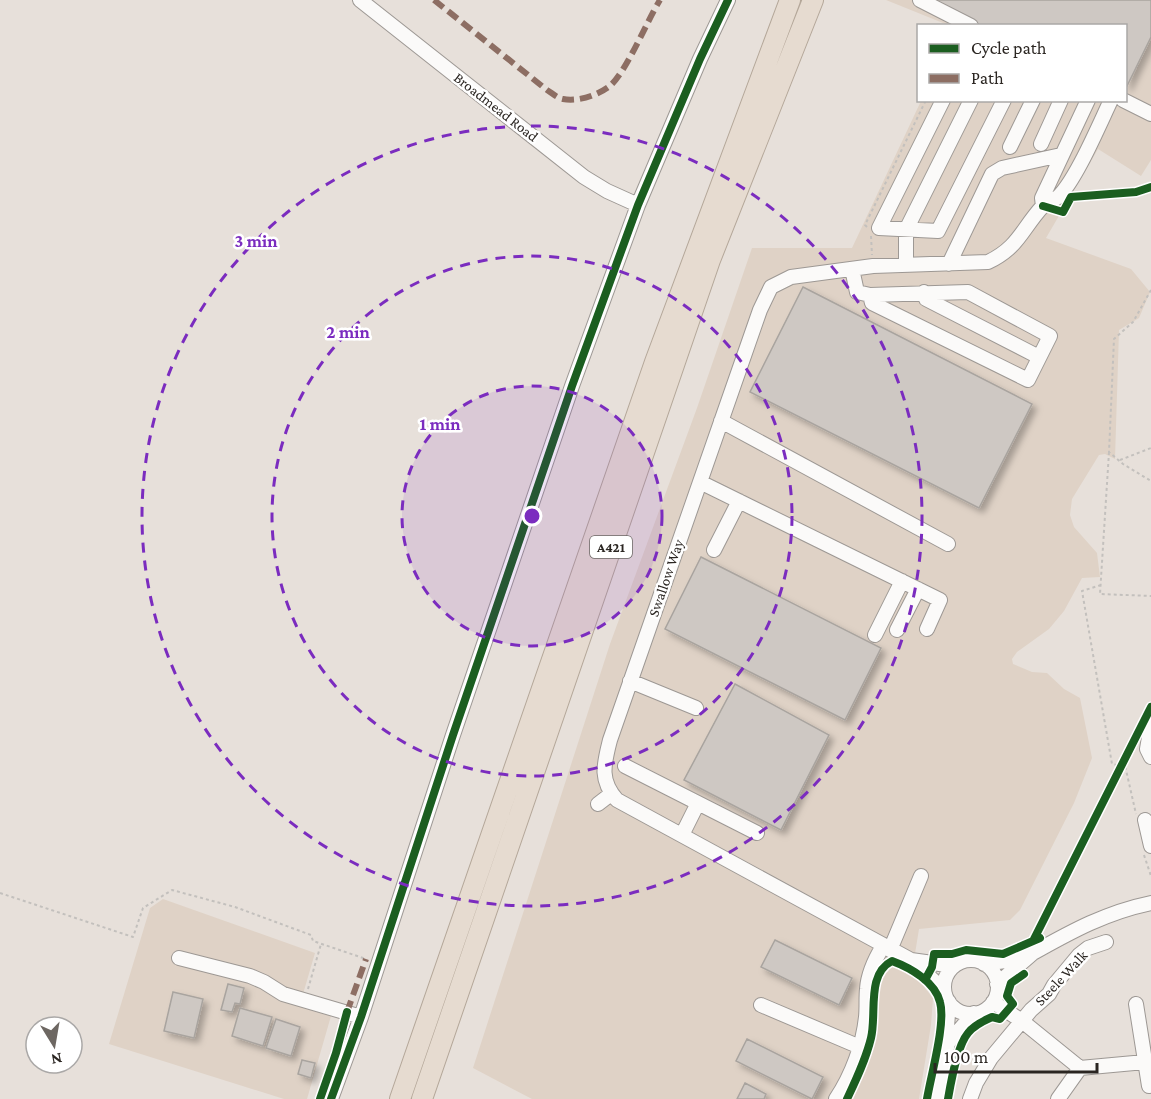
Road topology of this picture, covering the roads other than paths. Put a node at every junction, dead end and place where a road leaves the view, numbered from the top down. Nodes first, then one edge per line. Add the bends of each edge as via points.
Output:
1 (360, 0) edge
2 (728, 0) edge
3 (790, 0) edge
4 (813, 0) edge
5 (920, 0) edge
6 (967, 24) edge
7 (942, 102) edge
8 (970, 102) edge
9 (1003, 102) edge
10 (1032, 102) edge
11 (1060, 102) edge
12 (1087, 102) edge
13 (1111, 102) edge
14 (1127, 102) edge
15 (1151, 114) edge
16 (1041, 144) dead end
17 (1010, 147) dead end
18 (1061, 155) junction
19 (638, 205) junction
20 (1043, 206) junction
21 (906, 230) junction
22 (949, 264) junction
23 (906, 265) junction
24 (852, 269) junction
25 (924, 292) junction
26 (870, 296) junction
27 (1039, 357) junction
28 (721, 421) junction
29 (700, 482) junction
30 (740, 501) junction
31 (948, 544) dead end
32 (714, 550) dead end
33 (902, 581) junction
34 (918, 589) junction
35 (927, 629) dead end
36 (897, 630) dead end
37 (875, 635) dead end
38 (630, 681) junction
39 (696, 708) dead end
40 (1151, 726) edge
41 (1151, 757) edge
42 (625, 766) dead end
43 (611, 794) junction
44 (698, 803) junction
45 (598, 804) dead end
46 (1145, 820) dead end
47 (757, 833) dead end
48 (682, 835) junction
49 (1151, 846) edge
50 (921, 876) dead end
51 (1151, 903) edge
52 (1066, 934) junction
53 (1106, 942) dead end
54 (886, 948) junction
55 (1033, 953) junction
56 (1079, 955) junction
57 (179, 958) dead end
58 (911, 960) junction
59 (984, 964) junction
60 (954, 966) junction
61 (997, 984) junction
62 (947, 996) junction
63 (993, 1002) junction
64 (1136, 1004) dead end
65 (761, 1005) dead end
66 (974, 1013) junction
67 (361, 1017) junction
68 (1022, 1021) junction
69 (948, 1043) junction
70 (860, 1047) junction
71 (1145, 1062) junction
72 (1080, 1068) junction
73 (1149, 1086) dead end
74 (331, 1099) edge
75 (400, 1099) edge
76 (422, 1099) edge
77 (836, 1099) edge
78 (936, 1099) edge
79 (970, 1099) edge
80 (1058, 1099) edge

1 - 19 street, Broadmead Road via 584,177
2 - 19 street
3 - 75 highway, A421 via 655,362
4 - 76 highway, A421 via 710,260
5 - 6 street
7 - 21 street via 879,228
8 - 21 street
9 - 21 street via 938,231
10 - 17 street
11 - 16 street
12 - 18 street
13 - 20 street via 1074,174 1058,197
14 - 15 street
18 - 20 street via 1042,198
18 - 22 street via 1002,168 992,174
19 - 67 street via 530,510
20 - 22 street, Swallow Way via 1003,255 988,262
21 - 23 street
22 - 23 street, Swallow Way
23 - 24 street, Swallow Way
24 - 26 street via 857,292
24 - 28 street, Swallow Way via 791,277 771,287
25 - 26 street
25 - 27 street via 926,299
25 - 27 street via 968,292 1050,336
26 - 27 street via 872,303 1028,380
28 - 29 street, Swallow Way
28 - 31 street
29 - 30 street
29 - 38 street, Swallow Way
30 - 32 street
30 - 33 street
33 - 34 street
33 - 37 street
34 - 35 street via 940,600
34 - 36 street
38 - 39 street
38 - 43 street, Swallow Way via 604,761
40 - 41 street via 1147,749
42 - 44 street
43 - 45 street
43 - 48 street
44 - 47 street
44 - 48 street
46 - 49 street
48 - 54 street
50 - 54 street
51 - 52 street via 1116,911
52 - 55 street
52 - 56 street
53 - 56 street, Steele Walk
54 - 58 street
54 - 70 street via 874,961 867,986
55 - 59 street
55 - 61 street
56 - 68 street, Steele Walk
57 - 67 street via 250,976 283,994
58 - 60 street
58 - 62 street
59 - 60 street via 969,960
59 - 61 street via 991,969
60 - 62 street via 945,981
61 - 63 street
62 - 66 street via 960,1011
62 - 69 street
63 - 66 street
63 - 68 street
64 - 71 street
65 - 70 street
66 - 69 street
67 - 74 street
68 - 72 street
68 - 79 street, Steele Walk via 991,1058
69 - 78 street
70 - 77 street
71 - 72 street
71 - 73 street
72 - 80 street

